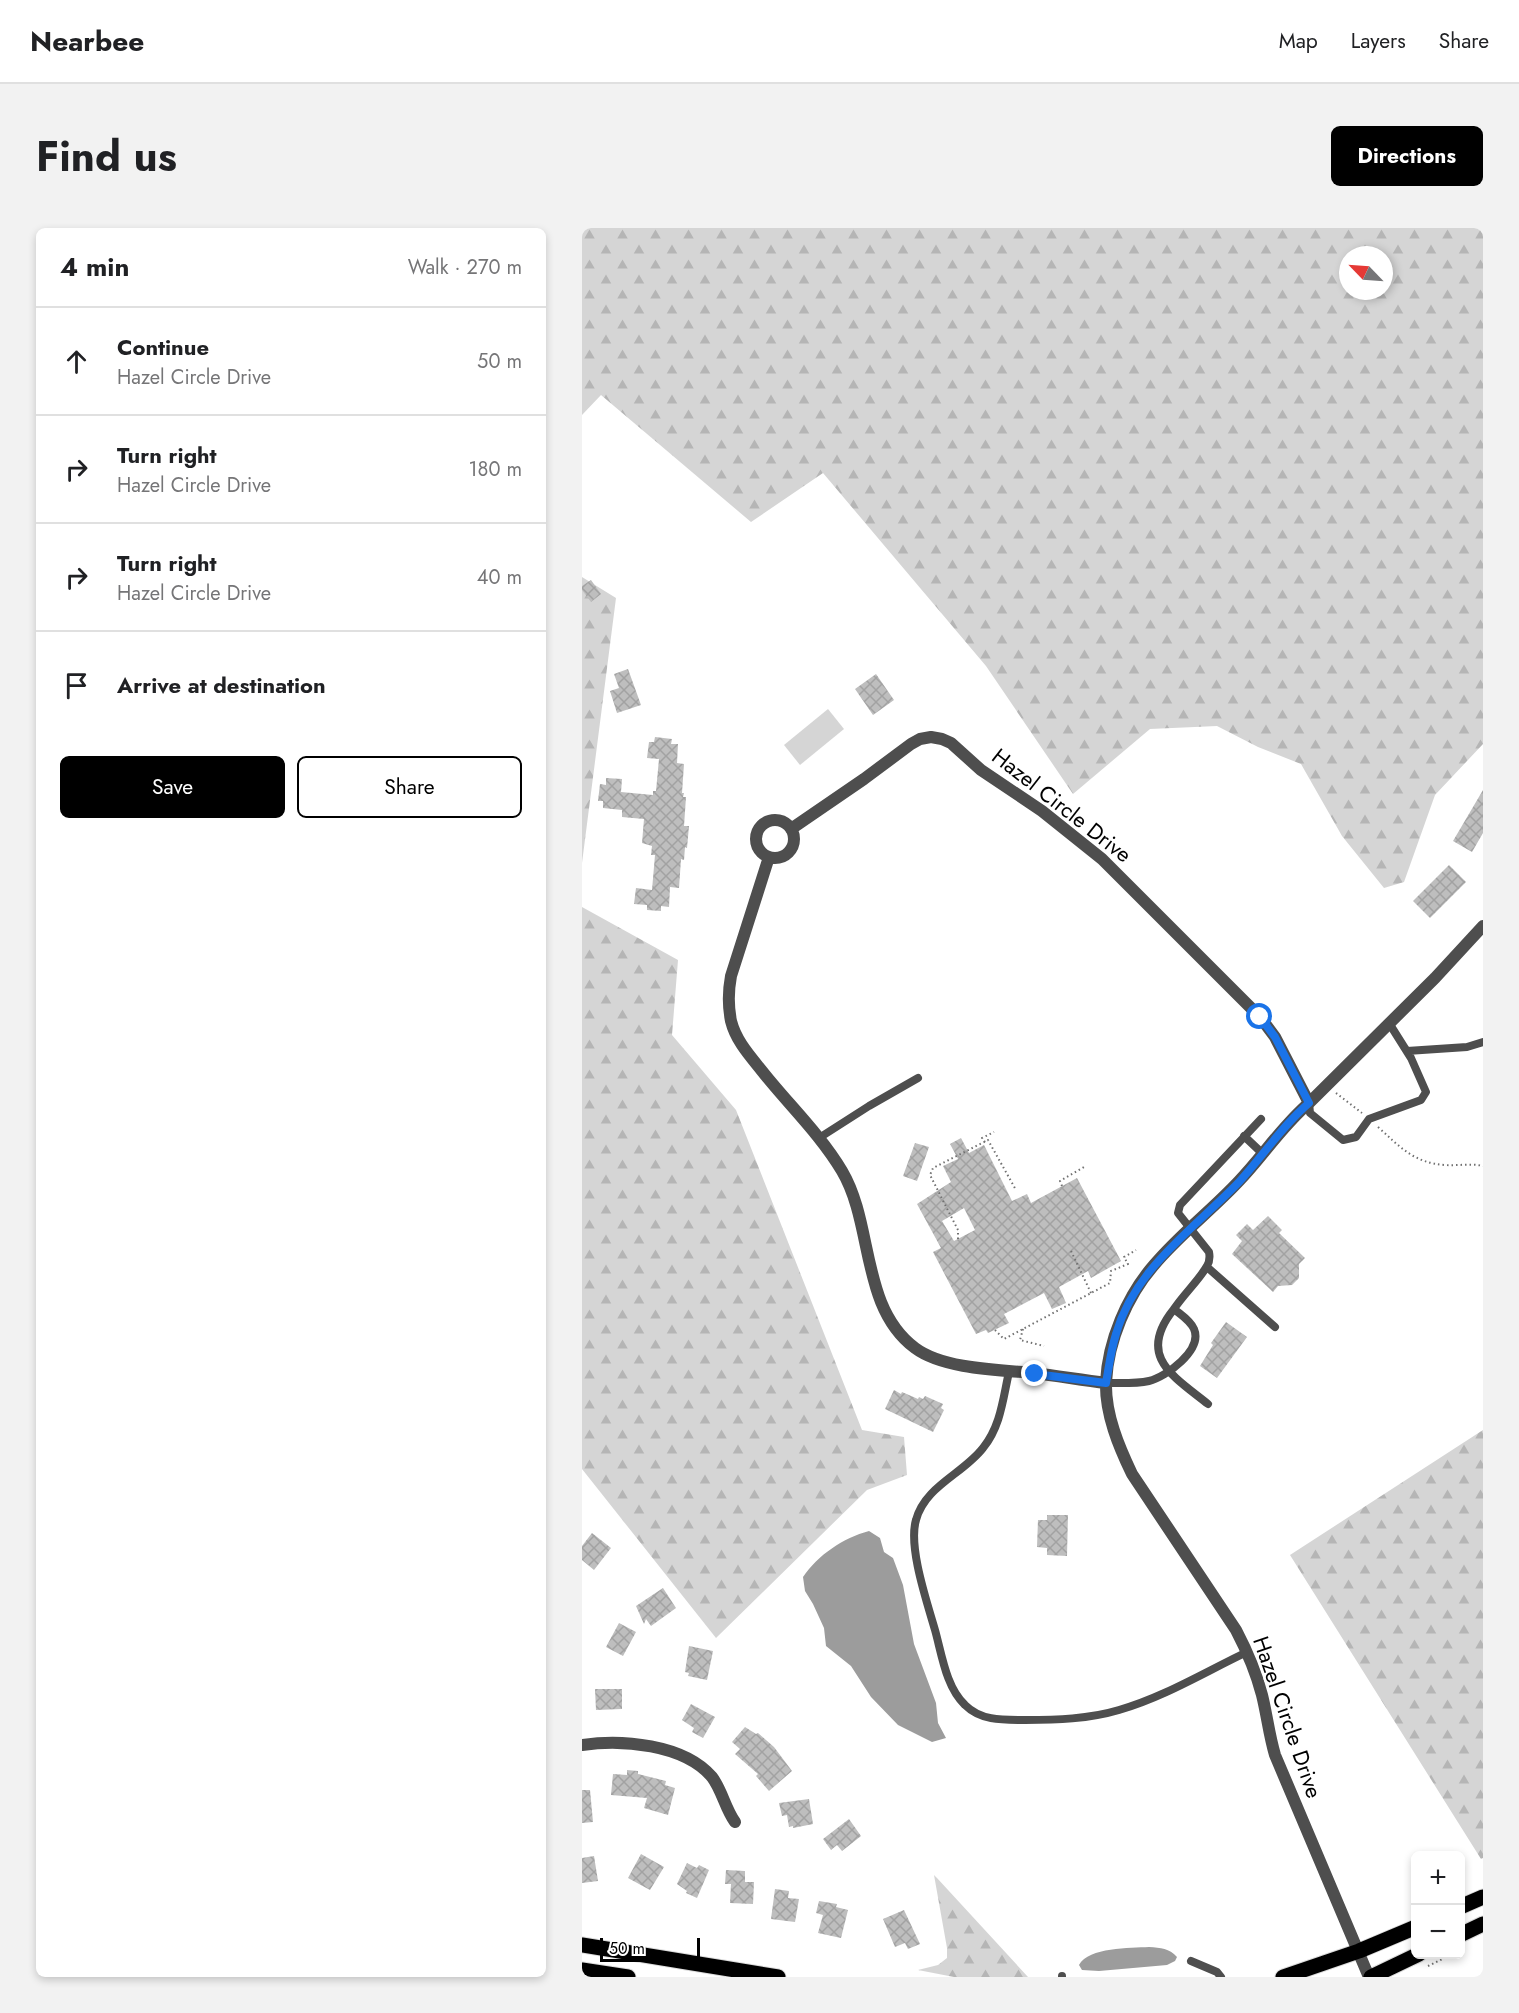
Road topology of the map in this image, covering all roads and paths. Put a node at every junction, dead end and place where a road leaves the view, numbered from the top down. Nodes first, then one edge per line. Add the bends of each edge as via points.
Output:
1 (791, 829) junction
2 (769, 857) junction
3 (1483, 926) edge
4 (1389, 1023) junction
5 (1483, 1042) edge
6 (1407, 1051) junction
7 (918, 1078) dead end
8 (1326, 1086) junction
9 (1309, 1103) junction
10 (1261, 1119) dead end
11 (1369, 1119) junction
12 (994, 1132) dead end
13 (1244, 1136) junction
14 (819, 1138) junction
15 (985, 1142) junction
16 (1263, 1154) junction
17 (1483, 1166) edge
18 (1084, 1167) dead end
19 (1062, 1186) dead end
20 (1016, 1190) dead end
21 (1190, 1229) junction
22 (958, 1239) dead end
23 (1136, 1250) dead end
24 (1071, 1251) dead end
25 (1207, 1267) junction
26 (1090, 1293) junction
27 (1174, 1309) junction
28 (1275, 1327) dead end
29 (1023, 1329) junction
30 (995, 1330) dead end
31 (1044, 1346) dead end
32 (1009, 1372) junction
33 (1168, 1372) junction
34 (1106, 1383) junction
35 (1208, 1404) dead end
36 (1247, 1652) junction
37 (582, 1745) edge
38 (735, 1822) dead end
39 (1483, 1897) edge
40 (1465, 1905) edge
41 (1483, 1924) edge
42 (1411, 1930) edge
43 (1465, 1933) edge
44 (582, 1945) edge
45 (1359, 1951) junction
46 (1411, 1958) edge
47 (1191, 1961) dead end
48 (582, 1970) edge
49 (628, 1977) edge
50 (778, 1977) edge
51 (1221, 1977) edge
52 (1283, 1977) edge
53 (1370, 1977) edge

1 - 2 street via 794,840 790,851 780,857
1 - 2 street via 777,820 761,826 756,843
1 - 9 street, Hazel Circle Drive via 920,739 931,737 951,743 981,770 1042,811 1102,859 1260,1017 1275,1037
2 - 14 street via 731,976 728,993 732,1023 743,1048
3 - 4 street, Hazel Circle Drive
4 - 6 lane
4 - 8 street, Hazel Circle Drive
5 - 6 lane via 1467,1047
6 - 11 lane via 1426,1092 1421,1100
7 - 14 lane
8 - 9 street, Hazel Circle Drive
8 - 11 path
9 - 11 lane via 1310,1113 1343,1140 1356,1137
9 - 16 street, Hazel Circle Drive
10 - 13 lane
11 - 17 path via 1406,1153 1426,1163
12 - 15 path via 982,1138
13 - 16 lane
13 - 21 lane via 1180,1205 1178,1213
14 - 32 street via 848,1183 880,1300 899,1333 939,1361
15 - 20 path via 988,1140
15 - 22 path via 933,1168 930,1175 958,1230
16 - 21 street, Hazel Circle Drive
18 - 19 path via 1060,1180
21 - 25 lane via 1209,1252
21 - 34 street, Hazel Circle Drive via 1154,1264 1126,1308 1116,1332
23 - 26 path via 1124,1257 1128,1264 1111,1271 1110,1283
24 - 26 path
25 - 27 lane
25 - 28 lane
26 - 29 path
27 - 33 lane via 1158,1338
27 - 33 lane via 1189,1322 1195,1340 1182,1362
29 - 30 path via 1004,1339
29 - 31 path via 1020,1340
32 - 34 street
32 - 36 lane via 993,1433 971,1461 926,1498 914,1530 928,1605 952,1687 960,1700 975,1713 997,1720 1095,1716 1150,1699
33 - 34 lane via 1146,1382
33 - 35 lane
34 - 36 street, Hazel Circle Drive via 1113,1426 1132,1474
36 - 45 street, Hazel Circle Drive via 1275,1755
37 - 38 street via 646,1744 682,1756 711,1776
39 - 40 main road
41 - 43 main road
42 - 45 main road
44 - 50 main road
45 - 52 main road
45 - 53 street, Hazel Circle Drive
46 - 53 main road
47 - 51 lane
48 - 49 main road

